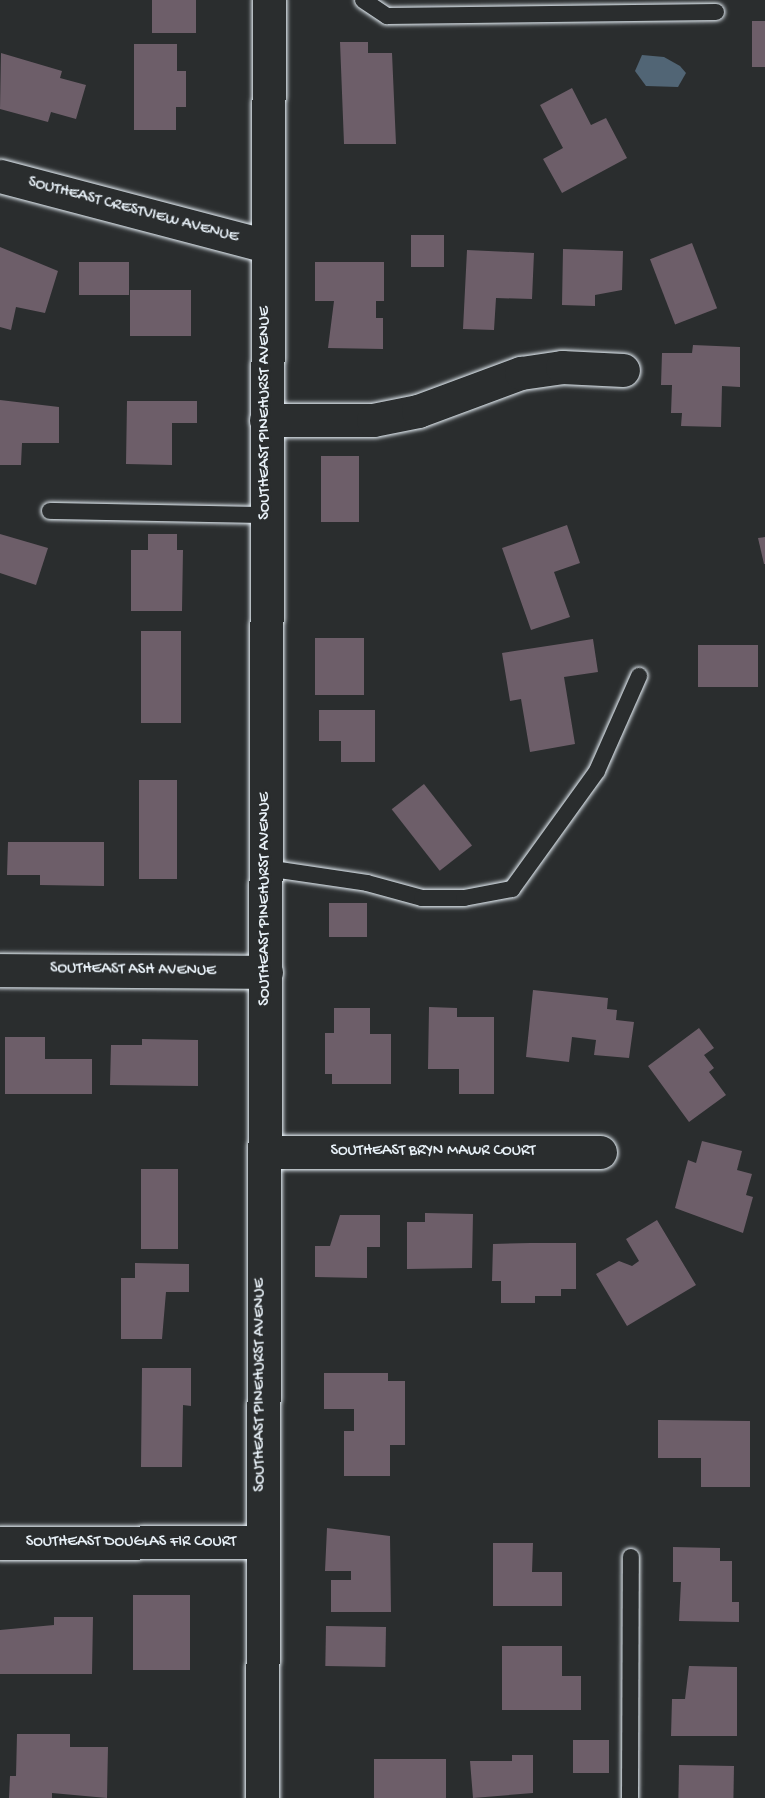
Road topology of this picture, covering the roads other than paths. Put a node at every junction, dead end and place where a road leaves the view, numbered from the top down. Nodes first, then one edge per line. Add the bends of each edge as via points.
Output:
1 (268, 0) edge
2 (363, 0) edge
3 (716, 12) dead end
4 (0, 176) edge
5 (267, 246) junction
6 (623, 370) dead end
7 (266, 420) junction
8 (50, 511) dead end
9 (265, 515) junction
10 (639, 676) dead end
11 (266, 868) junction
12 (0, 970) edge
13 (266, 972) junction
14 (266, 1152) junction
15 (600, 1152) dead end
16 (261, 1542) junction
17 (0, 1544) edge
18 (631, 1557) dead end
19 (261, 1798) edge
20 (630, 1798) edge

1 - 5 street, SOUTHEAST PINEHURST AVENUE
2 - 3 lane via 387,16
4 - 5 street, SOUTHEAST CRESTVIEW AVENUE
5 - 7 street, SOUTHEAST PINEHURST AVENUE
6 - 7 street via 562,367 521,373 418,411 373,420
7 - 9 street, SOUTHEAST PINEHURST AVENUE
8 - 9 lane
9 - 11 street, SOUTHEAST PINEHURST AVENUE
10 - 11 lane via 597,771 512,889 464,898 422,898 367,883
11 - 13 street, SOUTHEAST PINEHURST AVENUE
12 - 13 street, SOUTHEAST ASH AVENUE
13 - 14 street, SOUTHEAST PINEHURST AVENUE
14 - 15 street, SOUTHEAST BRYN MAWR COURT
14 - 16 street, SOUTHEAST PINEHURST AVENUE via 260,1212
16 - 17 street, SOUTHEAST DOUGLAS FIR COURT
16 - 19 street, SOUTHEAST PINEHURST AVENUE
18 - 20 lane

